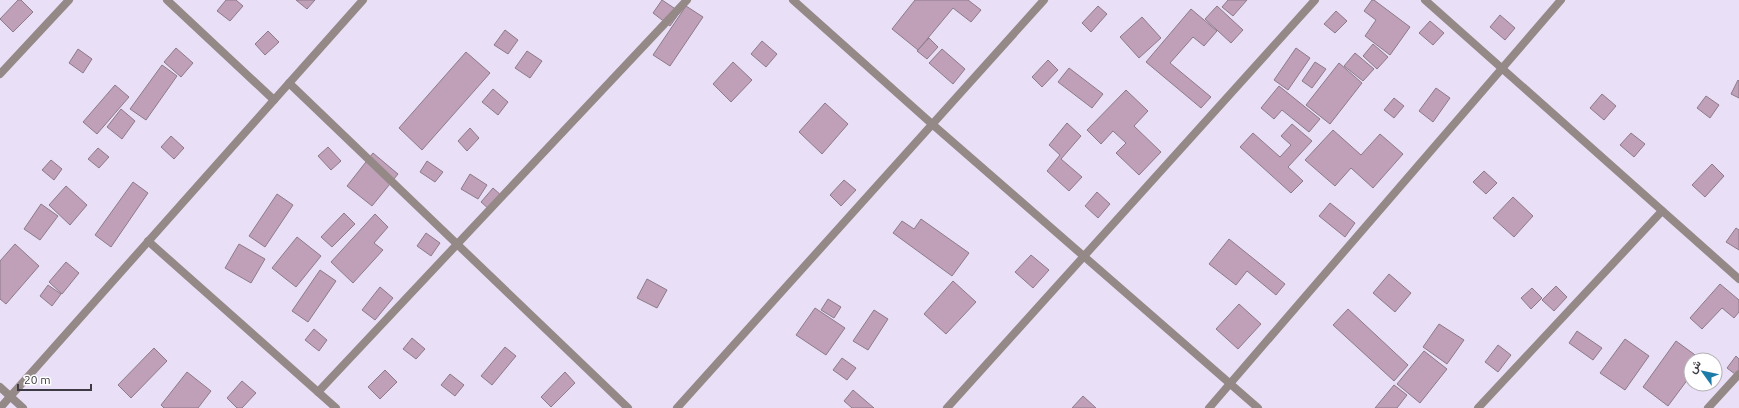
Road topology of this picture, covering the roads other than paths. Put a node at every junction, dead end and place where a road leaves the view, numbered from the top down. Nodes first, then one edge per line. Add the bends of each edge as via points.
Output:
1 (69, 0) edge
2 (167, 0) edge
3 (363, 0) edge
4 (687, 0) edge
5 (793, 0) edge
6 (1044, 0) edge
7 (1314, 0) edge
8 (1425, 0) edge
9 (1561, 0) edge
10 (1502, 68) junction
11 (0, 74) edge
12 (289, 83) junction
13 (274, 100) junction
14 (932, 124) junction
15 (1662, 211) junction
16 (148, 241) junction
17 (457, 244) junction
18 (1084, 256) junction
19 (1739, 279) edge
20 (1739, 374) edge
21 (1230, 383) junction
22 (0, 387) edge
23 (318, 392) junction
24 (10, 396) junction
25 (0, 408) edge
26 (23, 408) edge
27 (336, 408) edge
28 (628, 408) edge
29 (677, 408) edge
30 (947, 408) edge
31 (1209, 408) edge
32 (1258, 408) edge
33 (1478, 408) edge
34 (1708, 408) edge

1 - 11 street
2 - 13 street
3 - 12 street
4 - 17 street
5 - 14 street
6 - 14 street
7 - 18 street
8 - 10 street
9 - 10 street
10 - 15 street
10 - 21 street
12 - 13 street
12 - 17 street
13 - 16 street
14 - 18 street
14 - 29 street
15 - 19 street
15 - 33 street
16 - 23 street
16 - 24 street
17 - 23 street
17 - 28 street
18 - 21 street
18 - 30 street
20 - 34 street
21 - 31 street
21 - 32 street
22 - 24 street
23 - 27 street
24 - 25 street
24 - 26 street

